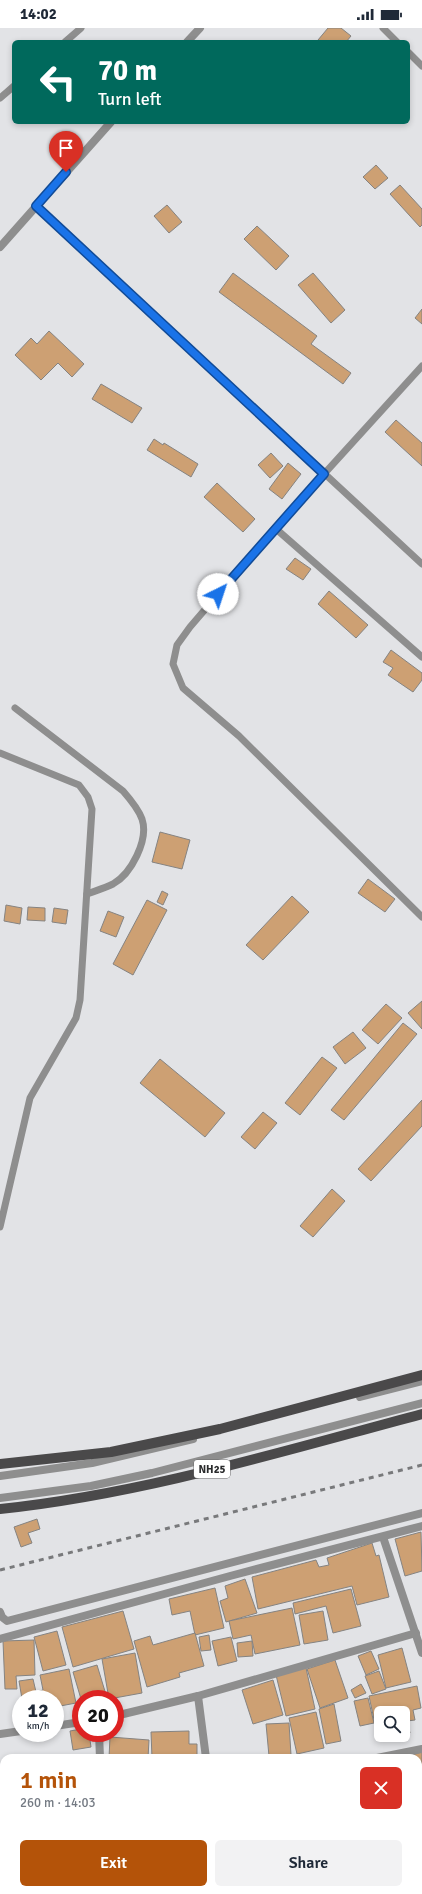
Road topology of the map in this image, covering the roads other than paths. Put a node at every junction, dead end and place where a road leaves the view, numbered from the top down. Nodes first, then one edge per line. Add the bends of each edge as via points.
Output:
1 (81, 28) edge
2 (200, 28) edge
3 (382, 28) edge
4 (67, 40) edge
5 (188, 40) edge
6 (395, 40) edge
7 (410, 54) edge
8 (422, 66) edge
9 (12, 88) edge
10 (0, 98) edge
11 (109, 124) edge
12 (36, 206) junction
13 (0, 247) edge
14 (422, 366) edge
15 (324, 474) junction
16 (275, 528) junction
17 (422, 564) edge
18 (422, 657) edge
19 (15, 708) dead end
20 (0, 753) edge
21 (87, 894) junction
22 (422, 917) edge
23 (0, 1227) edge
24 (422, 1375) edge
25 (422, 1381) edge
26 (422, 1403) edge
27 (422, 1414) edge
28 (0, 1464) edge
29 (0, 1476) edge
30 (0, 1498) edge
31 (0, 1510) edge
32 (422, 1513) edge
33 (422, 1526) edge
34 (383, 1536) junction
35 (0, 1612) edge
36 (422, 1624) edge
37 (414, 1630) junction
38 (0, 1639) edge
39 (422, 1653) edge
40 (198, 1696) junction
41 (124, 1714) edge
42 (12, 1732) edge
43 (0, 1734) edge
44 (99, 1742) edge
45 (422, 1750) edge
46 (100, 1754) edge
47 (205, 1754) edge
48 (400, 1754) edge

1 - 4 lane
2 - 5 street
3 - 6 lane
7 - 8 lane
9 - 10 lane
11 - 12 street
12 - 13 street
12 - 15 lane
14 - 15 lane
15 - 16 lane
15 - 17 lane
16 - 18 lane
16 - 22 lane via 190,627 178,645 173,664 183,688 239,736
19 - 21 lane via 123,791 135,805 142,820 142,841 126,874 113,884
20 - 21 lane via 79,785 88,797 92,809
21 - 23 lane via 80,1000 76,1018 30,1098
24 - 28 main road via 220,1429 111,1452
25 - 29 street via 92,1464
26 - 30 street via 152,1473 91,1486
27 - 31 main road, NH25 via 129,1490
32 - 35 street via 7,1621
33 - 34 street
34 - 37 street
34 - 38 street
36 - 37 street
37 - 39 street
37 - 40 street
40 - 41 street
40 - 47 street
42 - 43 street
44 - 46 street
45 - 48 street

